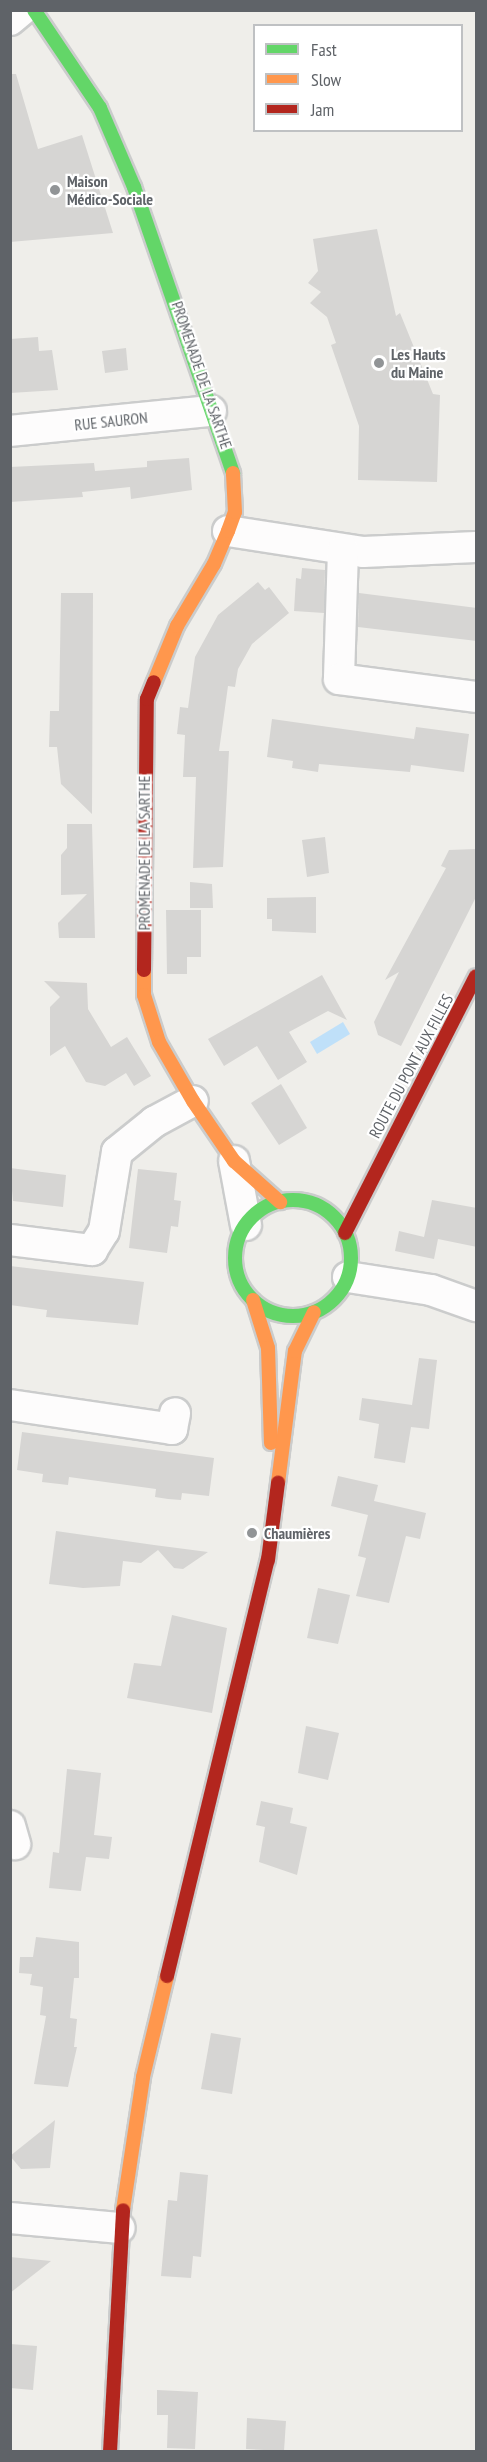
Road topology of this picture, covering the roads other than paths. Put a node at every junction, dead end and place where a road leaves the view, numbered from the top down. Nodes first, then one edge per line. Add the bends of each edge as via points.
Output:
1 (22, 10) edge
2 (34, 10) edge
3 (10, 20) edge
4 (211, 411) junction
5 (10, 431) edge
6 (228, 531) junction
7 (477, 547) edge
8 (343, 550) junction
9 (477, 697) edge
10 (477, 976) edge
11 (193, 1101) junction
12 (234, 1161) junction
13 (375, 1171) junction
14 (280, 1202) junction
15 (317, 1206) junction
16 (246, 1225) junction
17 (345, 1233) junction
18 (10, 1240) edge
19 (348, 1277) junction
20 (253, 1300) junction
21 (477, 1306) edge
22 (314, 1312) junction
23 (10, 1405) edge
24 (175, 1413) dead end
25 (275, 1517) junction
26 (10, 2218) edge
27 (120, 2228) junction
28 (110, 2451) edge

1 - 3 street
2 - 4 street, PROMENADE DE LA SARTHE via 100,108 182,318
4 - 5 street, RUE SAURON
4 - 6 street, PROMENADE DE LA SARTHE via 226,440 232,464 235,512
6 - 8 street
6 - 11 street, PROMENADE DE LA SARTHE via 214,564 177,627 147,699 144,995 159,1042
7 - 8 street
8 - 9 street via 339,679
10 - 13 street, ROUTE DU PONT AUX FILLES
11 - 12 street, PROMENADE DE LA SARTHE
11 - 18 street via 154,1122 117,1152 104,1231 92,1250
12 - 14 street, PROMENADE DE LA SARTHE
12 - 16 street, PROMENADE DE LA SARTHE
13 - 15 street, ROUTE DU PONT AUX FILLES
13 - 17 street, ROUTE DU PONT AUX FILLES
14 - 15 street via 299,1201
14 - 16 street via 261,1210
15 - 17 street via 334,1217
16 - 20 street via 238,1240 236,1264 239,1280
17 - 19 street via 351,1255
19 - 21 street via 431,1290
19 - 22 street via 335,1298
20 - 22 street via 286,1316
20 - 25 street via 268,1348
22 - 25 street via 295,1351
23 - 24 street via 172,1429
25 - 27 street via 268,1560 143,2077
26 - 27 street
27 - 28 street

